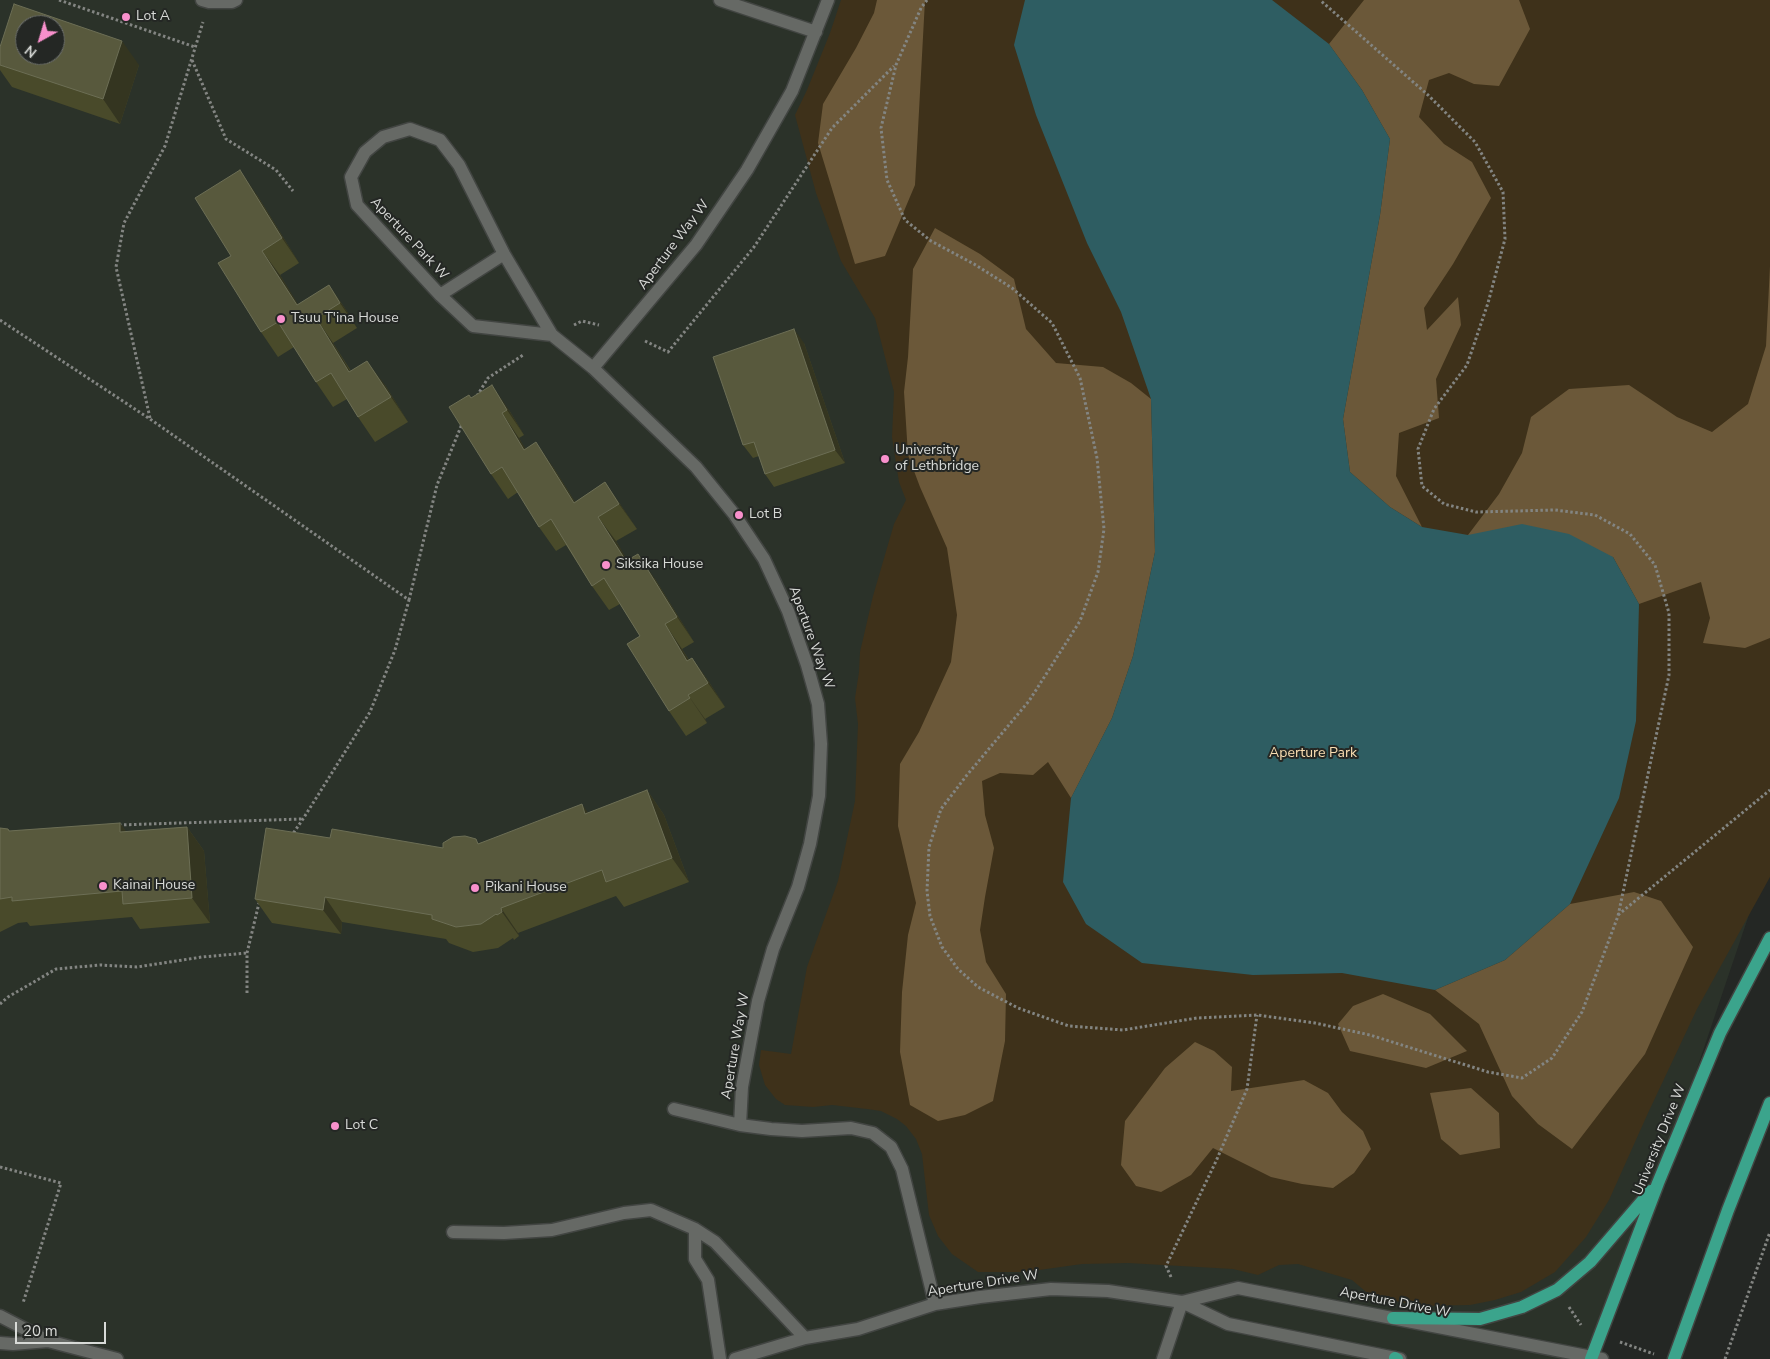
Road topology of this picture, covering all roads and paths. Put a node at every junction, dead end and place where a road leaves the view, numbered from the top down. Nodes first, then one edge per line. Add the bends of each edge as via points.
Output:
1 (59, 0) edge
2 (236, 0) edge
3 (720, 0) edge
4 (828, 0) edge
5 (928, 0) edge
6 (1320, 0) edge
7 (206, 1) edge
8 (816, 32) junction
9 (195, 47) junction
10 (192, 59) junction
11 (896, 64) junction
12 (293, 191) dead end
13 (504, 254) junction
14 (440, 295) junction
15 (0, 320) edge
16 (625, 331) junction
17 (552, 336) junction
18 (593, 368) junction
19 (474, 402) edge
20 (150, 419) junction
21 (464, 419) edge
22 (409, 600) junction
23 (1770, 790) edge
24 (303, 820) junction
25 (118, 825) edge
26 (288, 840) edge
27 (260, 899) edge
28 (1618, 916) junction
29 (1770, 938) edge
30 (247, 953) junction
31 (247, 993) dead end
32 (0, 1004) edge
33 (1257, 1015) junction
34 (1770, 1103) edge
35 (674, 1109) dead end
36 (740, 1125) junction
37 (0, 1167) edge
38 (1658, 1183) junction
39 (695, 1229) junction
40 (453, 1232) dead end
41 (1770, 1232) edge
42 (1182, 1302) junction
43 (935, 1304) junction
44 (1570, 1308) dead end
45 (0, 1316) edge
46 (1392, 1318) junction
47 (16, 1325) junction
48 (1600, 1335) junction
49 (805, 1338) junction
50 (48, 1341) junction
51 (0, 1343) edge
52 (1660, 1356) dead end
53 (1594, 1358) edge
54 (117, 1359) edge
55 (720, 1359) edge
56 (735, 1359) edge
57 (1162, 1359) edge
58 (1397, 1359) edge
59 (1674, 1359) edge
60 (1725, 1359) edge

1 - 9 path
2 - 7 street
3 - 8 street
4 - 8 street, Aperture Way W
5 - 11 path via 921,8
6 - 28 path via 1428,95 1475,142 1503,192 1505,239 1488,303 1467,365 1434,409 1418,449 1422,486 1444,504 1476,512 1555,510 1595,515 1630,534 1655,565 1669,613 1669,675
7 - 9 path
8 - 16 street, Aperture Way W via 792,90 747,170 696,245
9 - 10 path
10 - 12 path via 226,139 276,170
10 - 20 path via 165,146 124,223 116,266
11 - 16 path via 832,128 754,247 668,352
11 - 33 path via 881,128 887,180 905,220 931,241 1012,288 1052,323 1080,378 1097,458 1104,529 1098,572 1080,621 1029,700 941,809 929,847 927,891 930,916 942,947 958,969 978,987 1018,1008 1069,1026 1123,1030 1196,1018
13 - 14 street
13 - 14 street, Aperture Park W via 459,165 440,140 410,129 383,137 364,152 351,177 357,204
13 - 17 street, Aperture Park W
14 - 17 street, Aperture Park W via 473,326
15 - 20 path
16 - 17 path via 582,322
16 - 18 street, Aperture Way W
17 - 18 street, Aperture Park W
17 - 19 path via 488,378
18 - 36 street, Aperture Way W via 696,467 734,514 764,559 788,611 818,704 821,744 819,796 798,887 772,949 758,1001 742,1087
20 - 22 path
21 - 22 path via 437,484
22 - 24 path via 395,650 370,712
23 - 28 path
24 - 25 path
24 - 26 path
27 - 30 path
28 - 33 path via 1582,1012 1552,1058 1522,1078 1488,1072 1370,1036
29 - 38 main road, University Drive W via 1720,1034
30 - 31 path
30 - 32 path via 137,967 100,965 56,969
33 - 42 path via 1247,1089 1166,1266
34 - 59 main road
35 - 36 street
36 - 43 street via 802,1131 850,1128 873,1133 891,1148 902,1169
37 - 47 path via 61,1183
38 - 46 main road via 1590,1262 1556,1290 1522,1307 1480,1319
38 - 48 main road, University Drive W
39 - 40 street via 651,1210 552,1230
39 - 49 street via 716,1242
39 - 55 street via 695,1259 708,1280
41 - 60 path
42 - 43 street, Aperture Drive W via 1108,1291 1051,1289
42 - 46 street, Aperture Drive W via 1238,1288
42 - 57 street
42 - 58 street, Aperture Drive W via 1228,1324
43 - 49 street, Aperture Drive W via 858,1329
44 - 48 path via 1584,1330
45 - 47 street
46 - 53 street, Aperture Drive W
47 - 50 street
48 - 52 path
48 - 53 main road, University Drive W
49 - 56 street, Aperture Drive W
50 - 51 street
50 - 54 street

